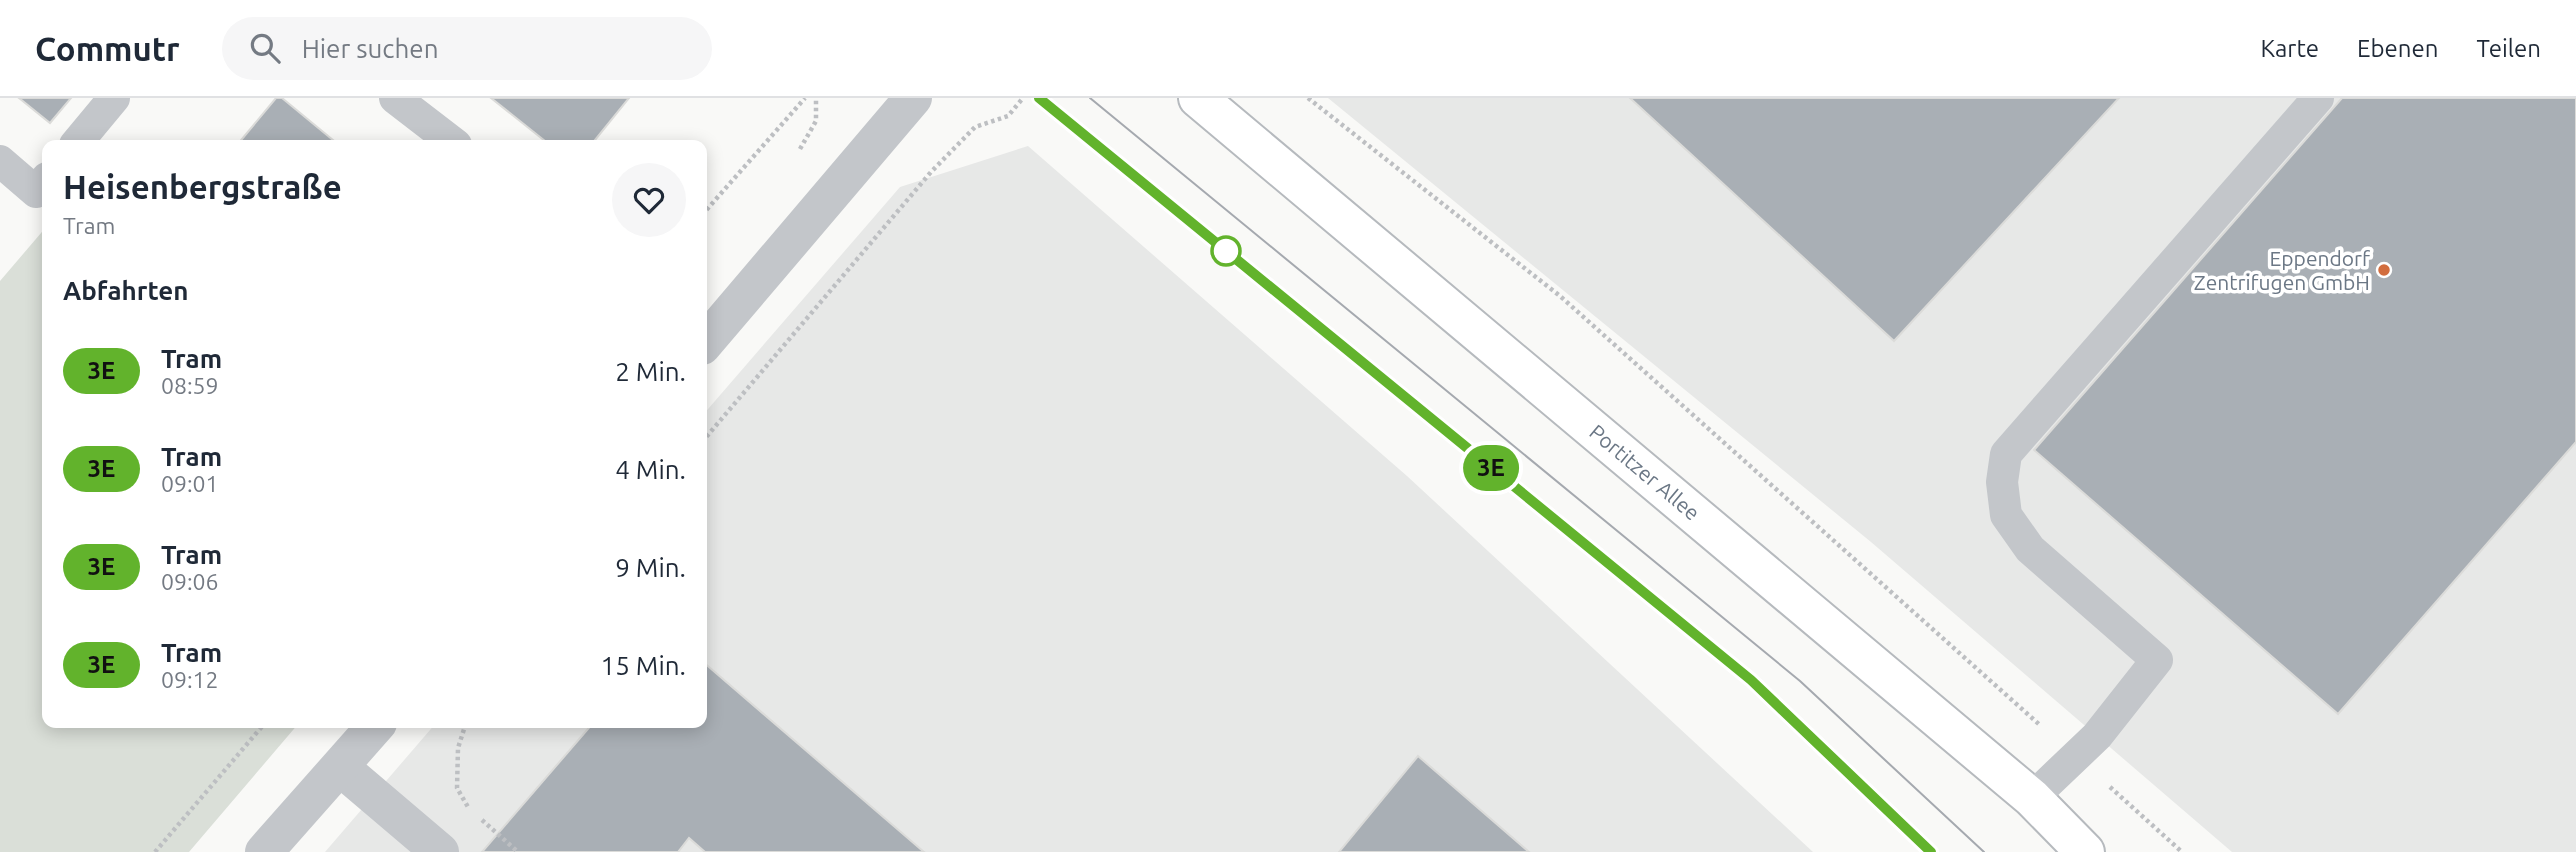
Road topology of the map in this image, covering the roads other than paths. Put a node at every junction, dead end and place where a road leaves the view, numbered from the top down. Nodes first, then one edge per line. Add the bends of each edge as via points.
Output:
1 (114, 98) edge
2 (395, 98) edge
3 (913, 98) edge
4 (1198, 98) edge
5 (2318, 98) edge
6 (79, 140) edge
7 (450, 140) edge
8 (0, 161) edge
9 (42, 184) edge
10 (707, 337) edge
11 (374, 728) edge
12 (340, 767) junction
13 (2032, 798) junction
14 (264, 852) edge
15 (440, 852) edge
16 (2085, 852) edge

1 - 6 lane
2 - 7 lane
3 - 10 street
4 - 13 main road, Portitzer Allee
5 - 13 lane via 2006,454 2002,482 2006,515 2030,549 2157,660 2096,736
8 - 9 lane via 36,191
11 - 12 street
12 - 14 street
12 - 15 street
13 - 16 main road, Portitzer Allee

